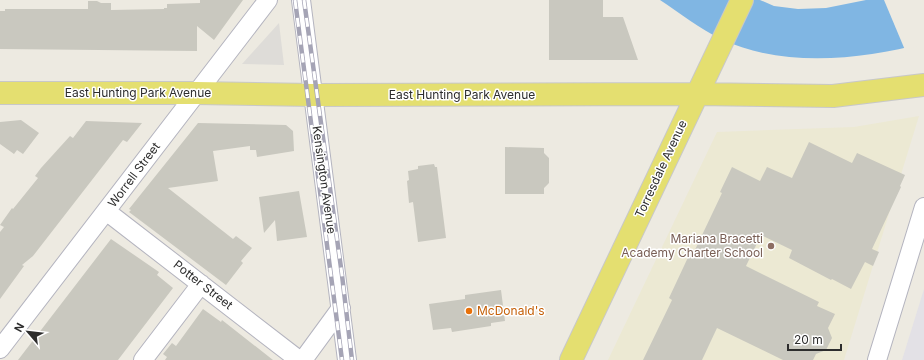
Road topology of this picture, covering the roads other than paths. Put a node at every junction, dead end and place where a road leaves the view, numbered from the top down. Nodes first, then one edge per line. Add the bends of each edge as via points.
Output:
1 (268, 0) edge
2 (302, 0) edge
3 (742, 0) edge
4 (924, 85) edge
5 (196, 92) junction
6 (0, 93) edge
7 (697, 94) junction
8 (313, 95) junction
9 (924, 207) edge
10 (106, 211) junction
11 (201, 284) junction
12 (341, 308) junction
13 (0, 349) edge
14 (143, 360) edge
15 (299, 360) edge
16 (303, 360) edge
17 (347, 360) edge
18 (571, 360) edge
19 (877, 360) edge

1 - 5 street, Worrell Street
2 - 8 street, Kensington Avenue
3 - 7 main road, Torresdale Avenue
4 - 7 main road, East Hunting Park Avenue via 833,96
5 - 6 main road, East Hunting Park Avenue
5 - 8 main road, East Hunting Park Avenue
5 - 10 street, Worrell Street
7 - 8 main road, East Hunting Park Avenue
7 - 18 main road, Torresdale Avenue
8 - 12 street, Kensington Avenue
9 - 19 street
10 - 11 street, Potter Street
10 - 13 street, Worrell Street
11 - 14 street
11 - 15 street, Potter Street
12 - 16 street
12 - 17 street, Kensington Avenue

